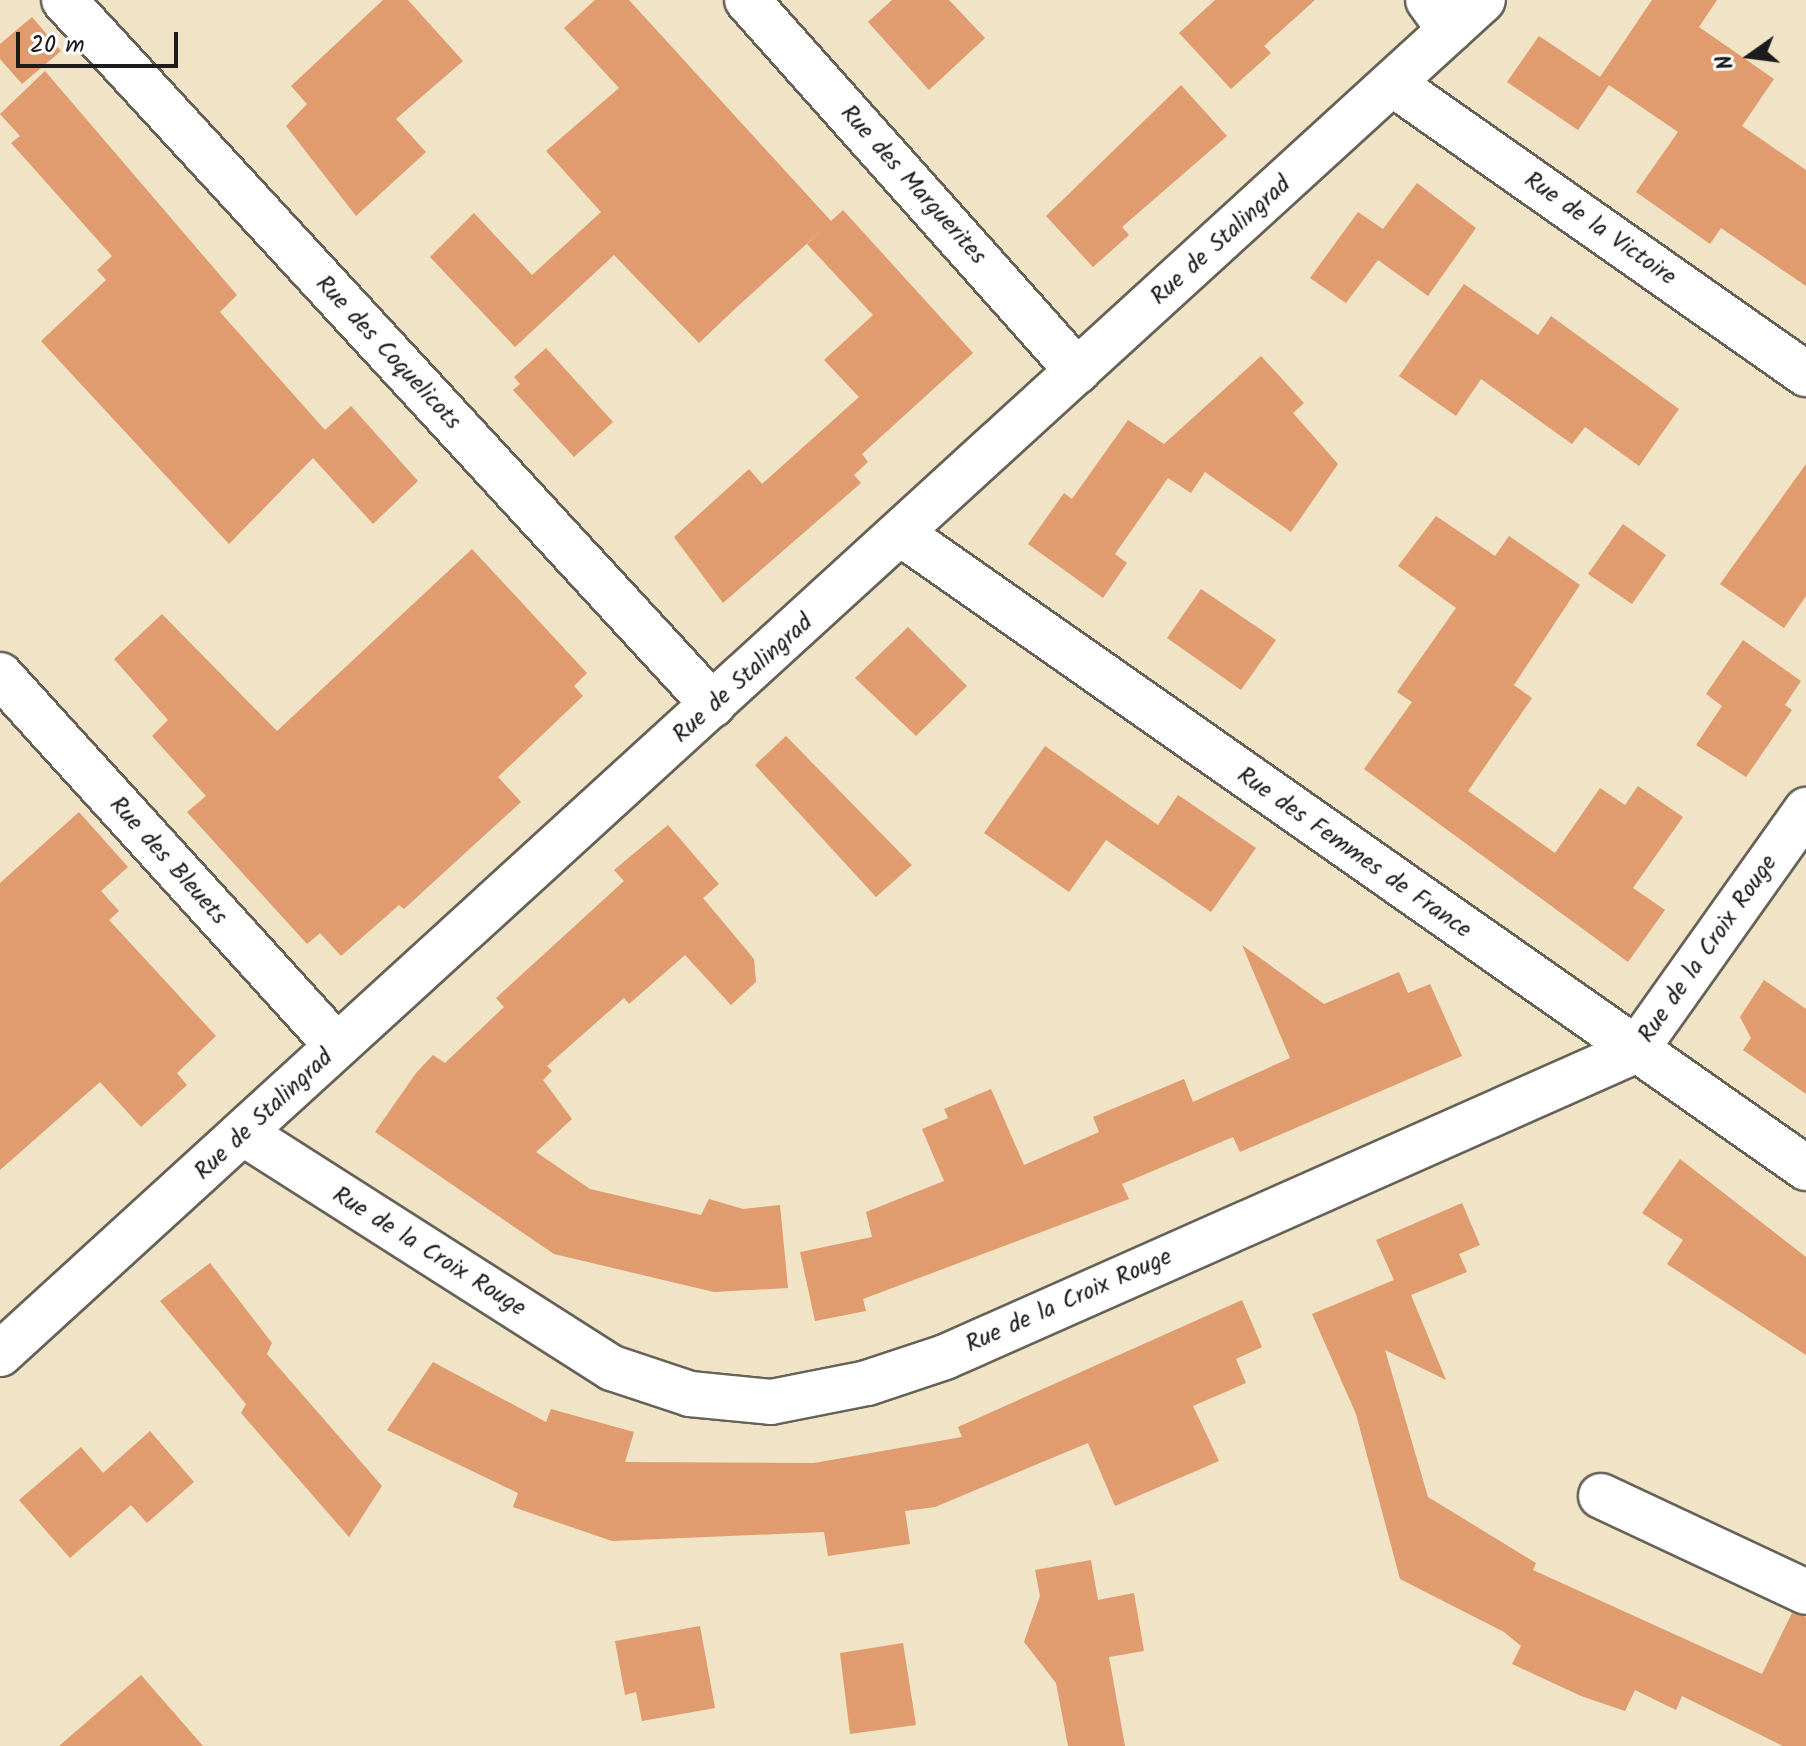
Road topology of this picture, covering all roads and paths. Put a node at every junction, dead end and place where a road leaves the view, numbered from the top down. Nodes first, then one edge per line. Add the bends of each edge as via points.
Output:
1 (64, 0) edge
2 (747, 0) edge
3 (1483, 0) edge
4 (1439, 15) edge
5 (1393, 84) junction
6 (1078, 371) junction
7 (1806, 374) edge
8 (903, 535) junction
9 (0, 675) edge
10 (713, 705) junction
11 (1806, 810) edge
12 (337, 1046) junction
13 (1635, 1051) junction
14 (246, 1135) junction
15 (1806, 1168) edge
16 (0, 1354) edge
17 (1601, 1496) dead end
18 (1806, 1592) edge

1 - 10 street, Rue des Coquelicots
2 - 6 street, Rue des Marguerites
3 - 4 street, Rue de Stalingrad
4 - 5 street, Rue de Stalingrad
5 - 6 street, Rue de Stalingrad
5 - 7 street, Rue de la Victoire
6 - 8 street, Rue de Stalingrad
8 - 10 street, Rue de Stalingrad
8 - 13 street, Rue des Femmes de France
9 - 12 street, Rue des Bleuets
10 - 12 street, Rue de Stalingrad
11 - 13 street, Rue de la Croix Rouge
12 - 14 street, Rue de Stalingrad
13 - 14 street, Rue de la Croix Rouge via 945,1357 867,1383 771,1402 690,1394 612,1368
13 - 15 street, Rue des Femmes de France
14 - 16 street, Rue de Stalingrad
17 - 18 street

